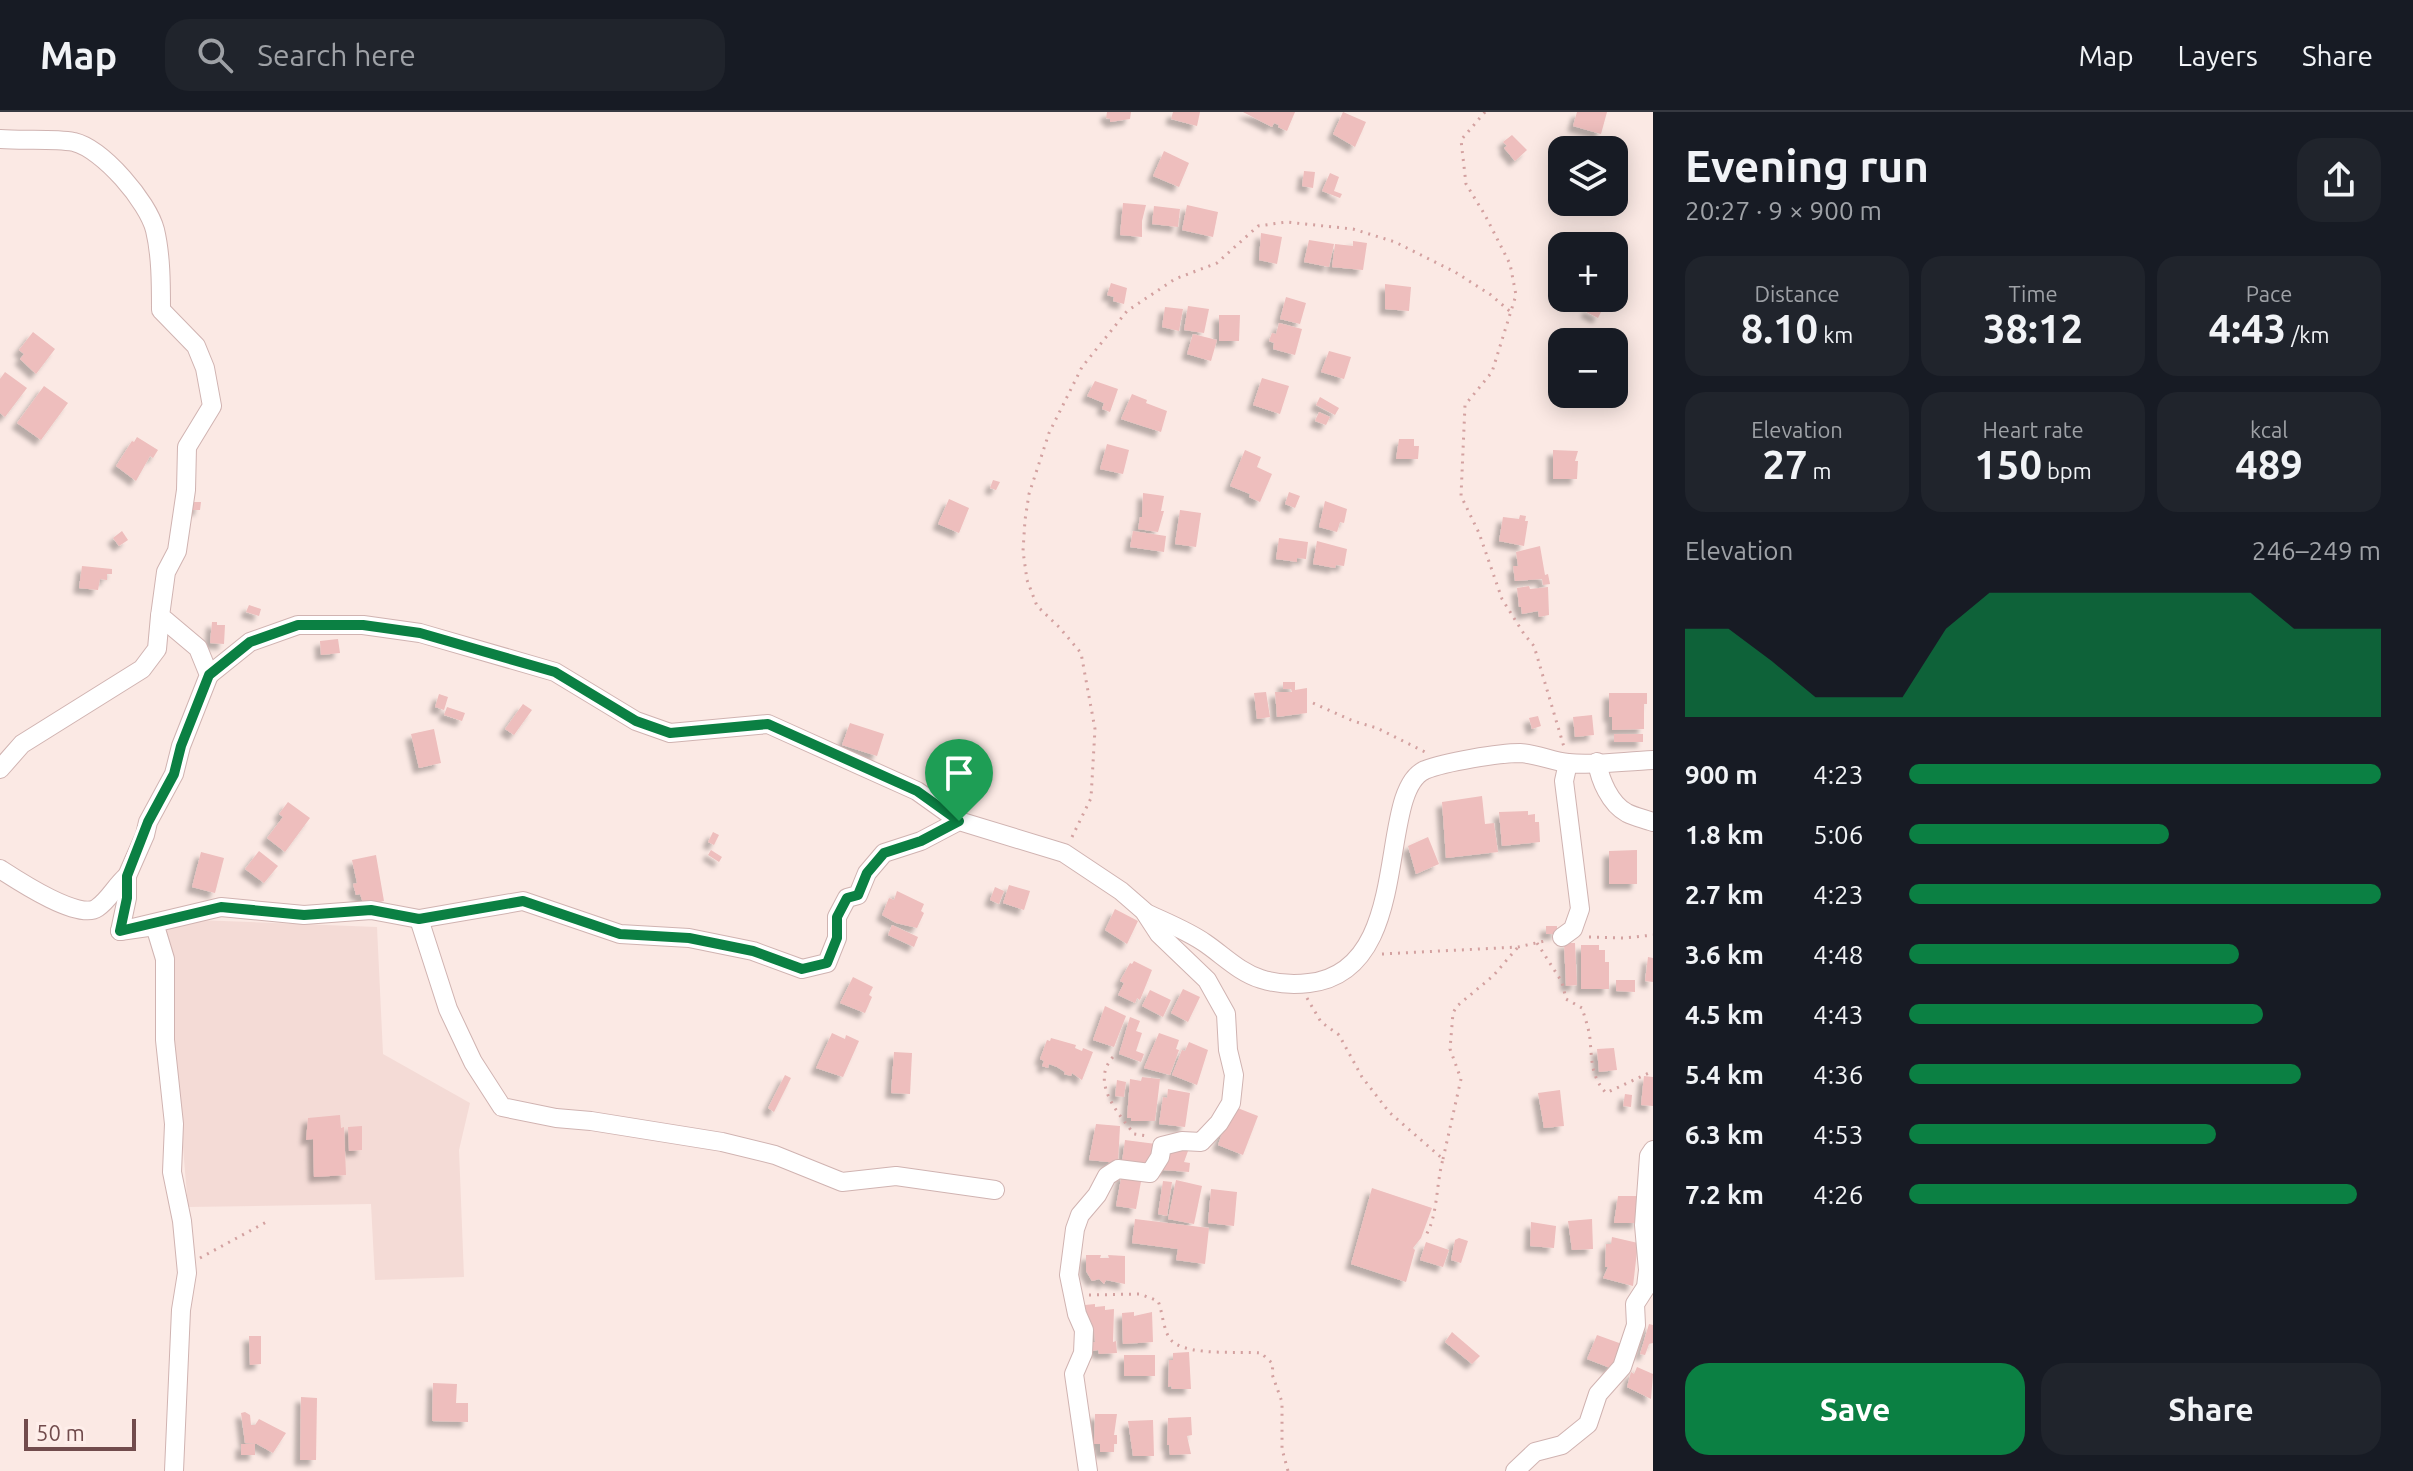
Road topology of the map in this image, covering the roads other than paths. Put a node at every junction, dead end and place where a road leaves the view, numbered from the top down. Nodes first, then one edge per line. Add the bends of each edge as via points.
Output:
1 (0, 139) edge
2 (160, 616) junction
3 (209, 675) junction
4 (1653, 760) edge
5 (1597, 762) junction
6 (1568, 763) junction
7 (0, 769) edge
8 (959, 821) junction
9 (1653, 822) edge
10 (0, 869) edge
11 (127, 876) junction
12 (1144, 911) junction
13 (419, 919) junction
14 (120, 931) junction
15 (1562, 937) road end
16 (1653, 1150) edge
17 (995, 1190) dead end
18 (174, 1471) edge
19 (1088, 1471) edge
20 (1515, 1471) edge

1 - 2 street via 75,142 111,164 154,227 161,310 196,346 205,368 212,406 187,447 177,551 166,572
2 - 3 street via 198,648
2 - 7 street via 157,649 142,669 22,744
3 - 8 street via 250,642 298,625 363,625 420,633 555,672 636,721 670,733 768,724 917,791
3 - 11 street via 174,774
4 - 5 street
5 - 6 street
5 - 9 street via 1617,805
6 - 12 street via 1520,753 1422,771 1405,790 1390,877 1362,954 1327,981 1292,985 1262,979
6 - 15 street via 1564,781 1580,909 1573,929
8 - 12 street via 1064,853
8 - 13 street via 884,853 837,917 837,938 827,963 802,969 753,951 689,938 620,934 523,901
10 - 11 street via 72,909 87,911 97,909
11 - 14 street
12 - 19 street via 1159,934 1207,980 1226,1014 1234,1075 1231,1103 1201,1142 1162,1146 1150,1173 1118,1169 1107,1176 1080,1215 1069,1275 1084,1330 1083,1353 1074,1374
13 - 14 street via 371,910 304,915 221,907
13 - 17 street via 448,1009 502,1107 722,1142 775,1155 842,1182 896,1176
14 - 18 street via 155,926 165,959 172,1172 186,1265
16 - 20 street via 1644,1225 1646,1287 1635,1304 1636,1325 1622,1367 1598,1394 1588,1424 1562,1445 1535,1452

